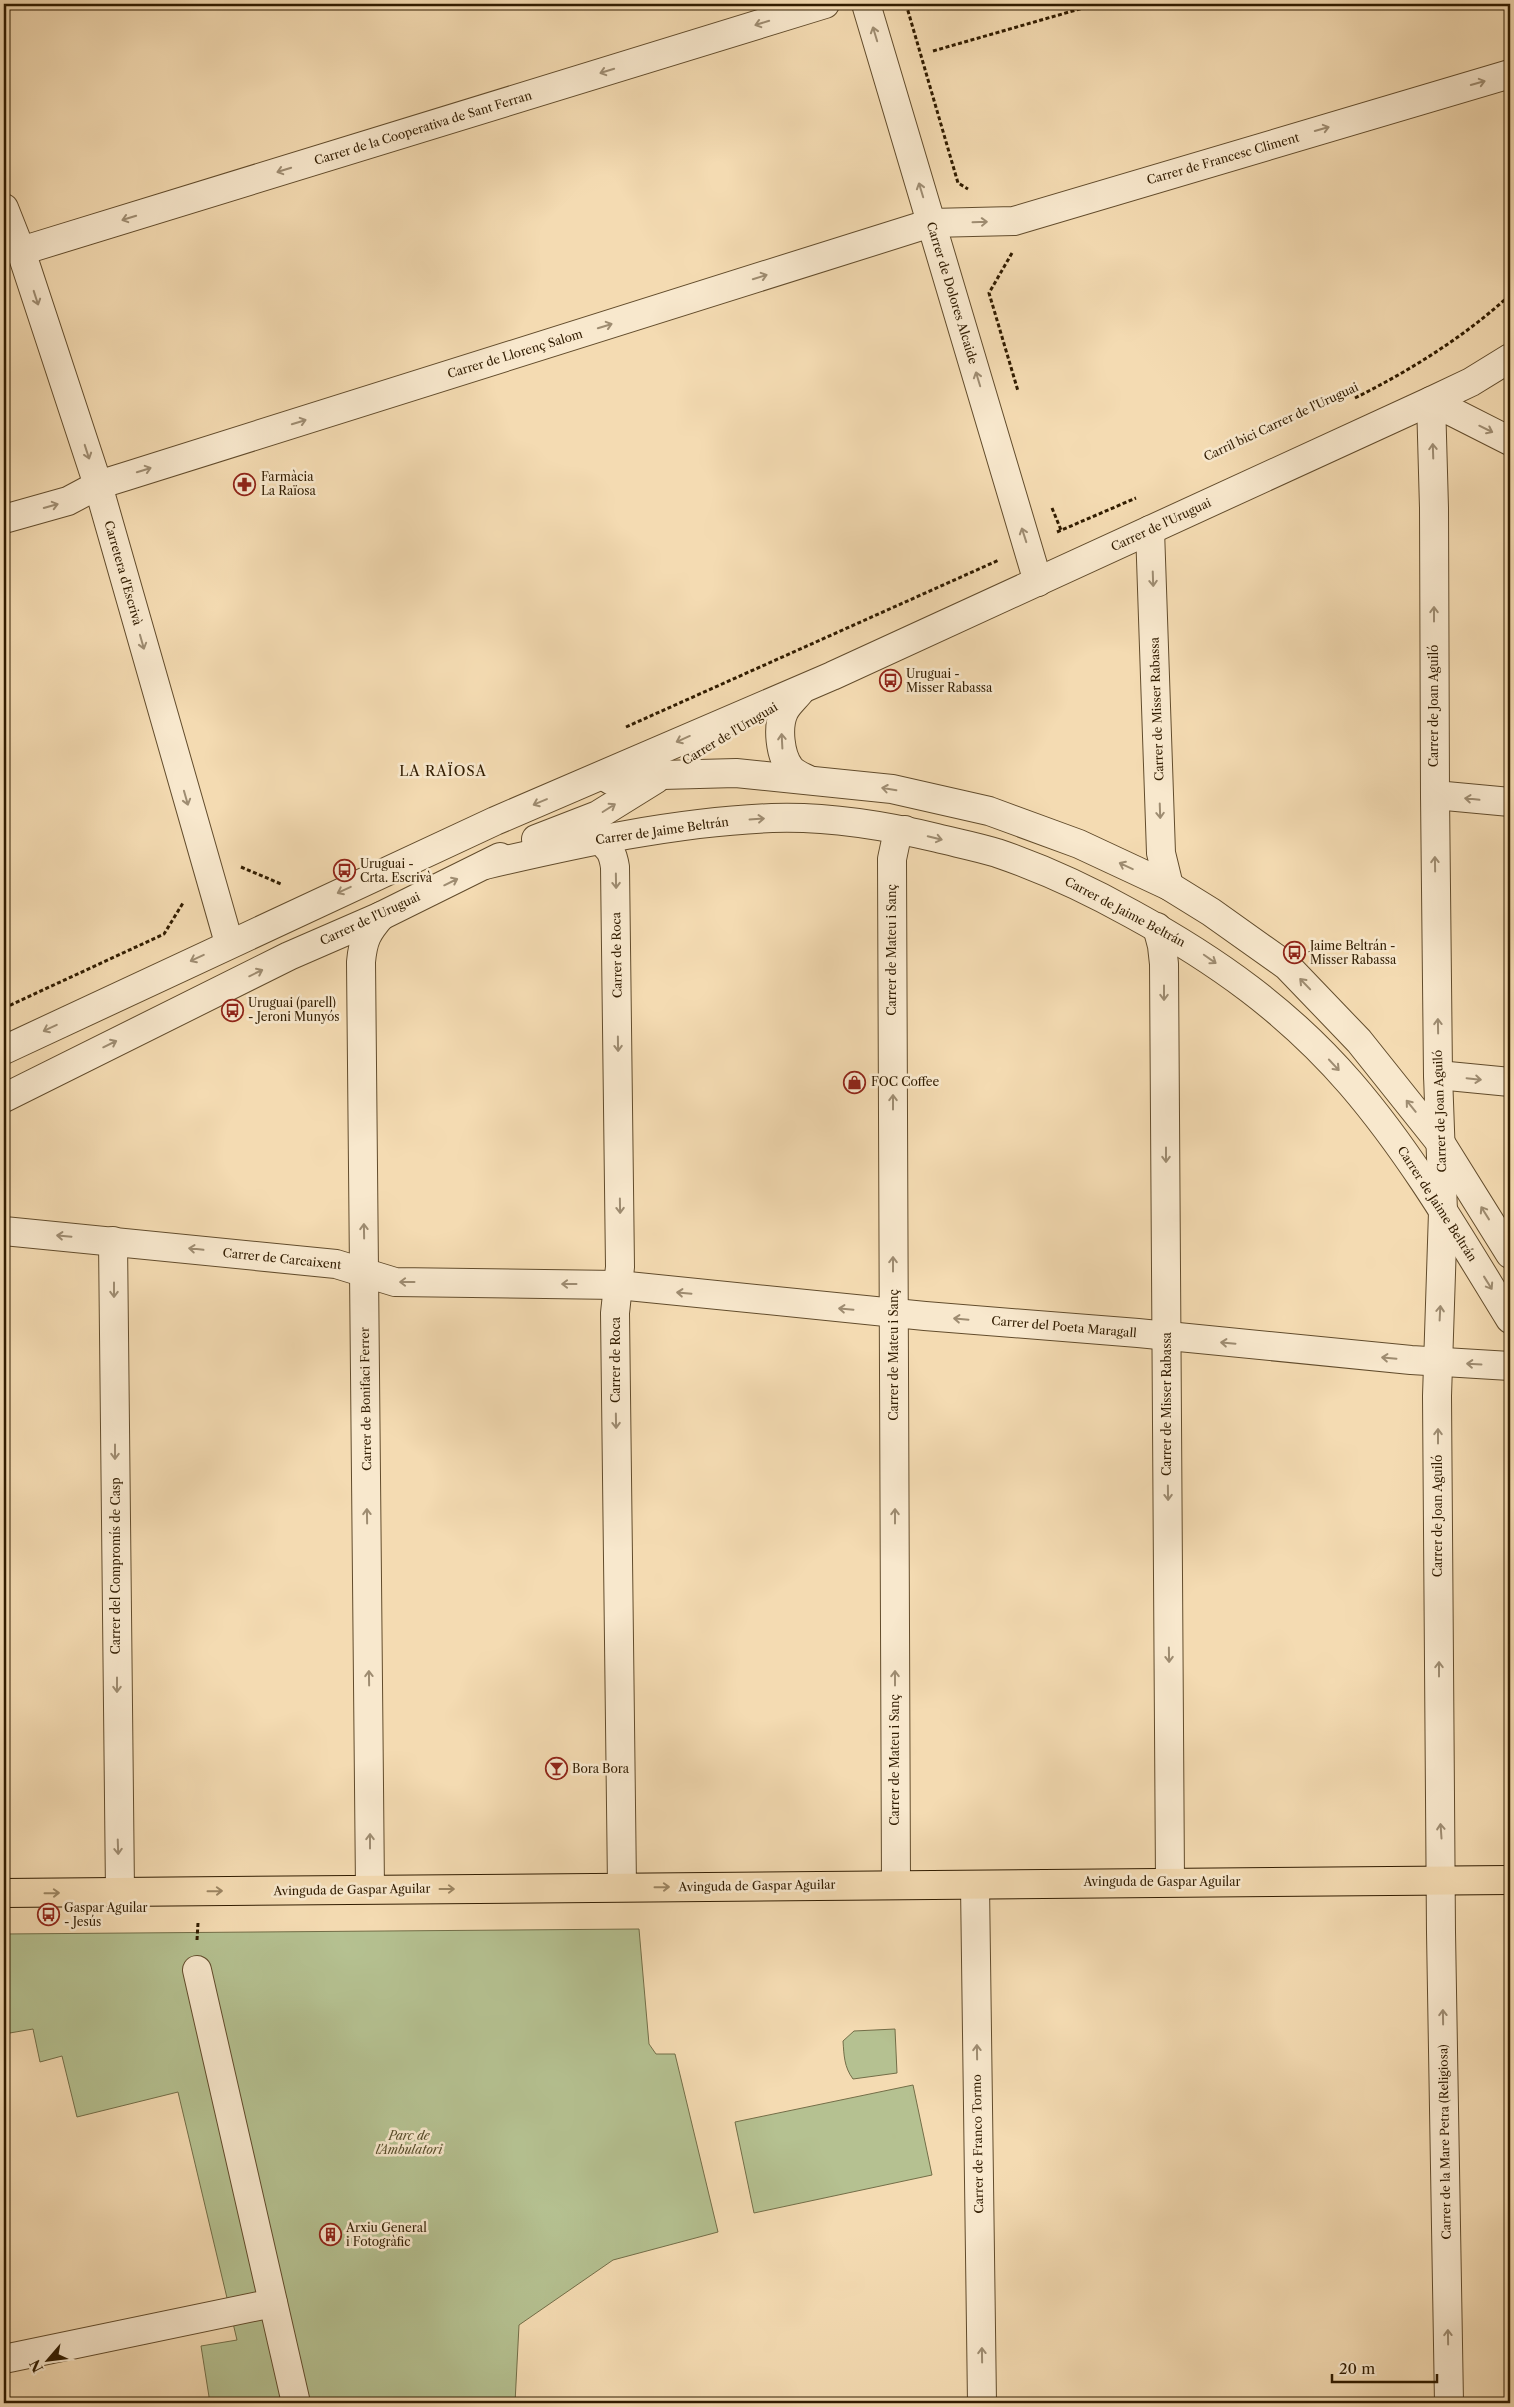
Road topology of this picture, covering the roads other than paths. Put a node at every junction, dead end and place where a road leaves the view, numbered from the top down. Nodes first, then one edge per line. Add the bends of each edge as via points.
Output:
1 (825, 4) edge
2 (866, 4) edge
3 (1510, 74) edge
4 (4, 208) edge
5 (931, 223) junction
6 (21, 251) junction
7 (1510, 358) edge
8 (1431, 401) junction
9 (1510, 440) edge
10 (98, 485) junction
11 (4, 519) edge
12 (1150, 530) junction
13 (1038, 582) junction
14 (804, 689) junction
15 (662, 775) junction
16 (807, 779) junction
17 (585, 782) junction
18 (1434, 795) junction
19 (1510, 802) edge
20 (905, 830) junction
21 (598, 840) junction
22 (485, 865) junction
23 (1169, 886) junction
24 (381, 916) junction
25 (1157, 927) junction
26 (229, 943) junction
27 (4, 1050) edge
28 (1438, 1075) junction
29 (1510, 1082) edge
30 (4, 1098) edge
31 (1442, 1144) junction
32 (1443, 1212) junction
33 (4, 1231) edge
34 (113, 1241) junction
35 (1510, 1254) edge
36 (365, 1274) junction
37 (618, 1285) junction
38 (894, 1313) junction
39 (1510, 1319) edge
40 (1168, 1336) junction
41 (1438, 1362) junction
42 (1510, 1366) edge
43 (1441, 1880) junction
44 (1510, 1880) edge
45 (1170, 1882) junction
46 (896, 1884) junction
47 (975, 1885) junction
48 (622, 1887) junction
49 (370, 1889) junction
50 (120, 1892) junction
51 (4, 1894) edge
52 (197, 1970) dead end
53 (273, 2302) junction
54 (4, 2359) edge
55 (296, 2403) edge
56 (982, 2403) edge
57 (1449, 2403) edge

1 -> 6 street, Carrer de la Cooperativa de Sant Ferran
5 -> 2 street, Carrer de Dolores Alcaide
5 -> 3 street, Carrer de Francesc Climent via 1014,220
4 - 6 street, Carretera d'Escrivà
10 -> 5 street, Carrer de Llorenç Salom
13 -> 5 street, Carrer de Dolores Alcaide
6 -> 10 street, Carretera d'Escrivà
7 - 8 street, Carrer de l'Uruguai
8 -> 9 street
8 - 12 street, Carrer de l'Uruguai
18 -> 8 street, Carrer de Joan Aguiló
11 -> 10 street, Carrer de Llorenç Salom via 68,501
10 -> 26 street, Carretera d'Escrivà
12 - 13 street, Carrer de l'Uruguai
12 -> 23 street, Carrer de Misser Rabassa via 1161,852
13 - 14 street, Carrer de l'Uruguai
14 - 15 street, Carrer de l'Uruguai
16 -> 14 street via 789,768 782,752 780,724 784,711
14 -> 17 street, Carrer de l'Uruguai
15 - 16 street via 736,773
15 - 17 street
22 -> 15 street, Carrer de l'Uruguai via 522,845 598,815
23 -> 16 street via 1079,844 989,812 892,789
17 -> 26 street, Carrer de l'Uruguai
19 -> 18 street
28 -> 18 street, Carrer de Joan Aguiló
21 -> 20 street, Carrer de Jaime Beltrán via 702,823 774,818 844,820
20 -> 25 street, Carrer de Jaime Beltrán via 1005,856 1079,885
38 -> 20 street, Carrer de Mateu i Sanç via 892,859 896,840
21 - 22 street, Carrer de Jaime Beltrán
21 -> 37 street, Carrer de Roca via 608,846 616,867
24 -> 22 street, Carrer de l'Uruguai
31 -> 23 street via 1359,1040 1287,966
30 -> 24 street, Carrer de l'Uruguai via 289,956
36 -> 24 street, Carrer de Bonifaci Ferrer via 361,962 368,931
25 -> 32 street, Carrer de Jaime Beltrán via 1199,951 1248,986 1317,1047 1413,1162
25 -> 40 street, Carrer de Misser Rabassa via 1164,964
26 -> 27 street, Carrer de l'Uruguai
28 -> 29 street
28 - 31 street, Carrer de Joan Aguiló
31 - 32 street, Carrer de Joan Aguiló
35 -> 31 street
32 -> 39 street, Carrer de Jaime Beltrán
41 -> 32 street, Carrer de Joan Aguiló
34 -> 33 street, Carrer de Carcaixent
36 -> 34 street, Carrer de Carcaixent via 336,1264
34 -> 50 street, Carrer del Compromís de Casp
37 -> 36 street, Carrer de Carcaixent via 395,1282
49 -> 36 street, Carrer de Bonifaci Ferrer
38 -> 37 street, Carrer del Poeta Maragall
37 -> 48 street, Carrer de Roca via 615,1322
40 -> 38 street, Carrer del Poeta Maragall
46 -> 38 street, Carrer de Mateu i Sanç
41 -> 40 street, Carrer del Poeta Maragall
40 -> 45 street, Carrer de Misser Rabassa
42 -> 41 street, Carrer del Poeta Maragall
43 -> 41 street, Carrer de Joan Aguiló
43 - 44 main road, Avinguda de Gaspar Aguilar
43 - 45 main road, Avinguda de Gaspar Aguilar
57 -> 43 street, Carrer de la Mare Petra (Religiosa)
45 - 47 main road, Avinguda de Gaspar Aguilar
46 - 47 main road, Avinguda de Gaspar Aguilar
48 -> 46 main road, Avinguda de Gaspar Aguilar
56 -> 47 street, Carrer de Franco Tormo
49 -> 48 main road, Avinguda de Gaspar Aguilar
50 -> 49 main road, Avinguda de Gaspar Aguilar
51 -> 50 main road, Avinguda de Gaspar Aguilar
52 - 53 street
53 - 54 street
53 - 55 street

